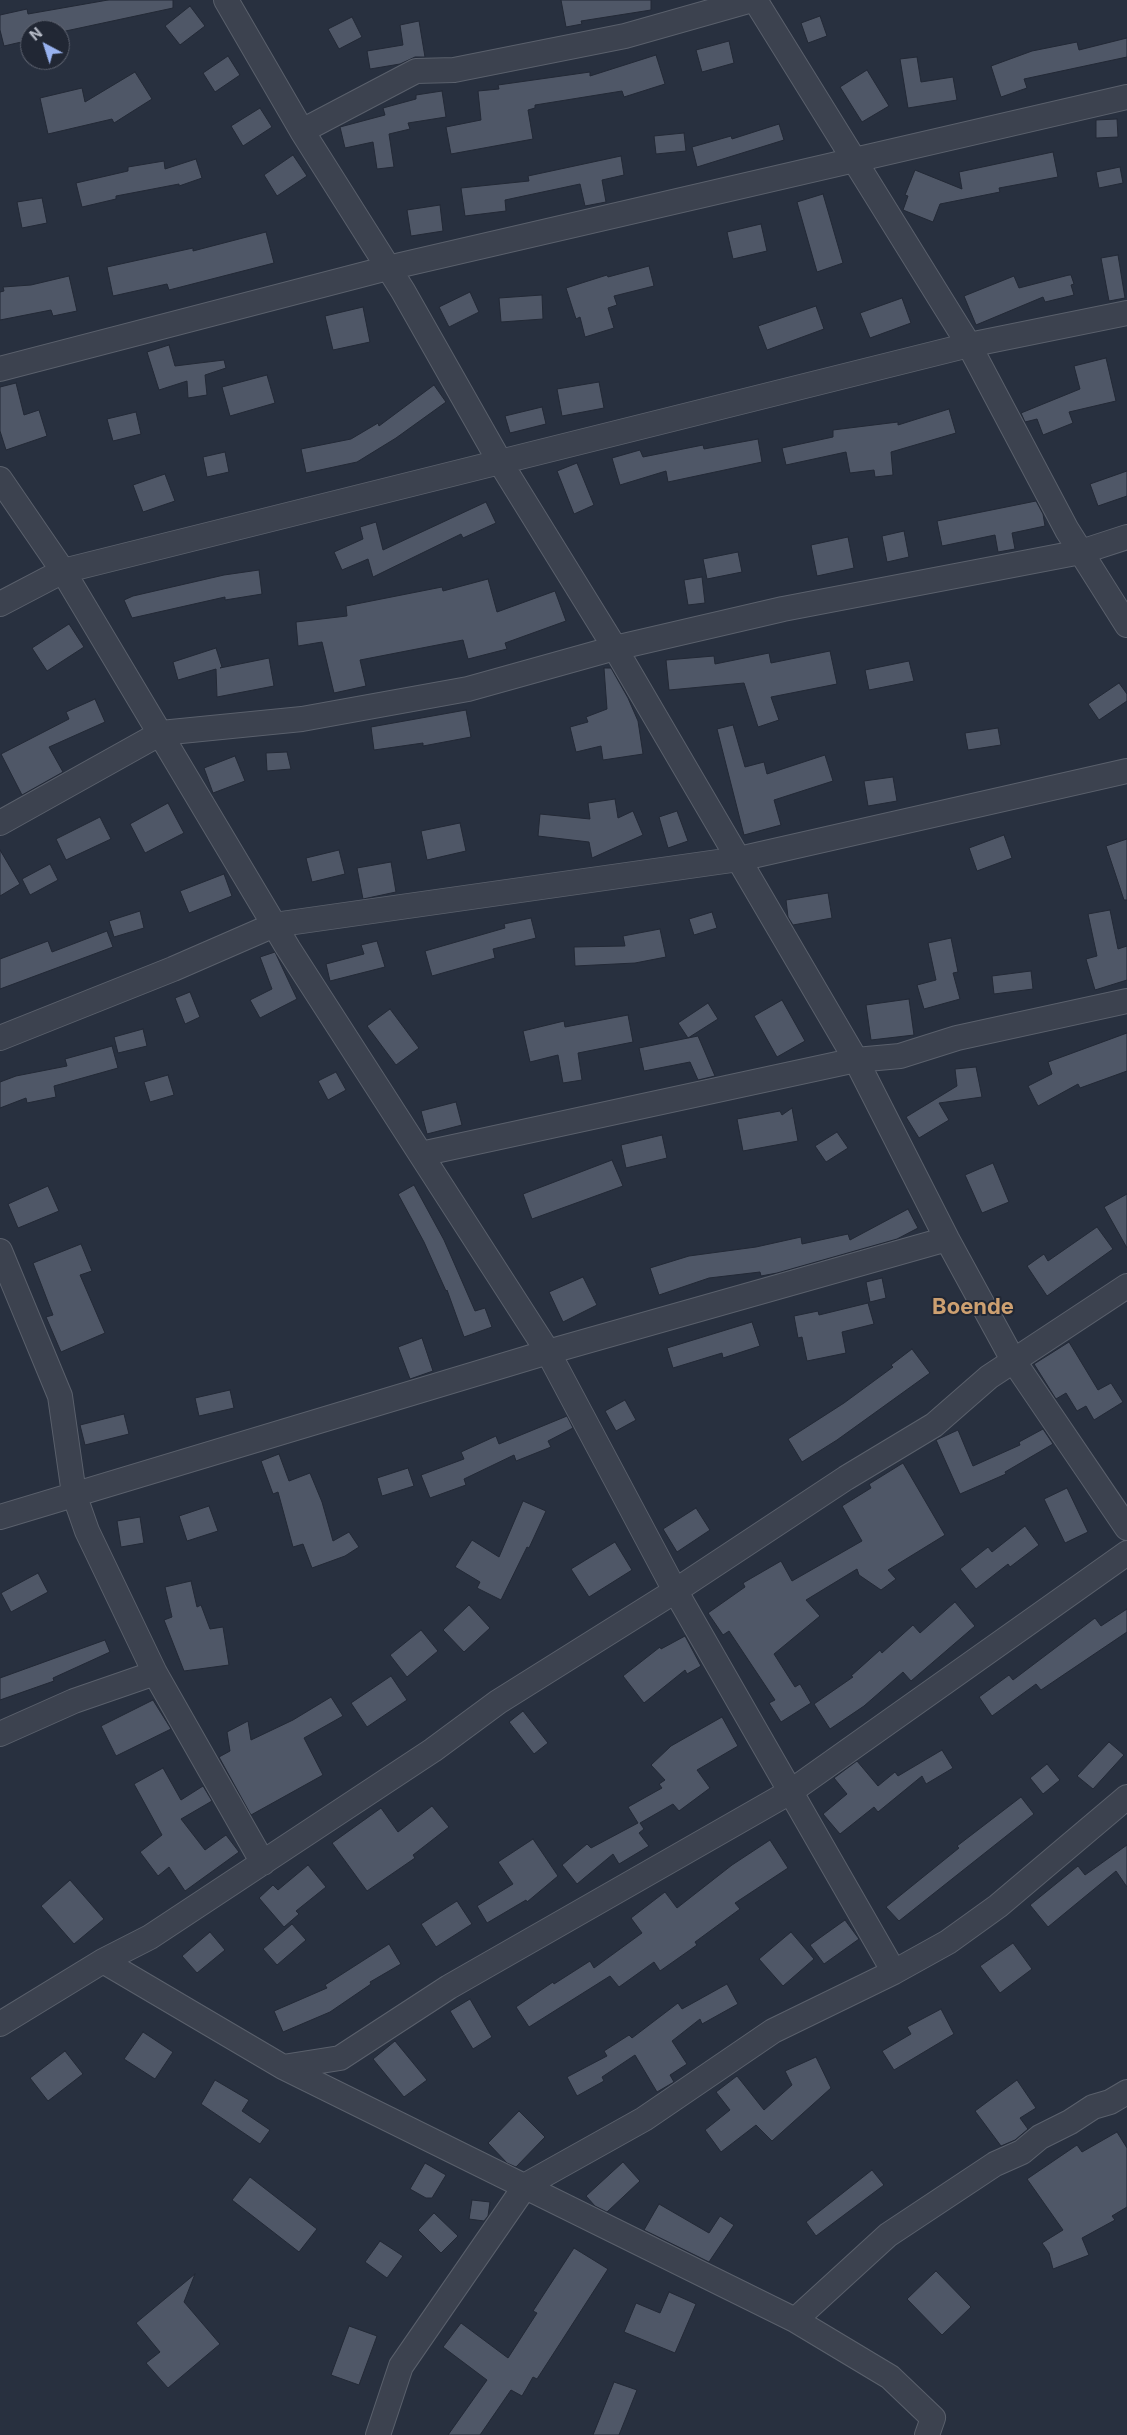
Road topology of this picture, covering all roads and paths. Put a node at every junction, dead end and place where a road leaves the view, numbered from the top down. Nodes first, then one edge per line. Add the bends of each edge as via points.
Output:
1 (226, 0) edge
2 (754, 0) edge
3 (1127, 97) edge
4 (302, 131) junction
5 (857, 161) junction
6 (388, 268) junction
7 (1127, 313) edge
8 (969, 345) junction
9 (0, 370) edge
10 (500, 462) junction
11 (0, 479) edge
12 (1127, 537) edge
13 (1082, 552) junction
14 (63, 571) junction
15 (0, 604) edge
16 (1127, 625) edge
17 (614, 648) junction
18 (161, 733) junction
19 (1127, 772) edge
20 (0, 823) edge
21 (739, 859) junction
22 (274, 925) junction
23 (1127, 1001) edge
24 (0, 1038) edge
25 (856, 1060) junction
26 (421, 1154) junction
27 (947, 1239) junction
28 (0, 1251) edge
29 (1127, 1286) edge
30 (548, 1352) junction
31 (1013, 1360) junction
32 (74, 1494) junction
33 (0, 1517) edge
34 (1127, 1528) edge
35 (1127, 1552) edge
36 (675, 1590) junction
37 (155, 1673) junction
38 (0, 1734) edge
39 (790, 1792) junction
40 (1127, 1797) edge
41 (263, 1863) junction
42 (103, 1960) junction
43 (894, 1972) junction
44 (0, 2024) edge
45 (283, 2067) junction
46 (1127, 2092) edge
47 (526, 2185) junction
48 (795, 2320) junction
49 (378, 2435) edge
50 (927, 2435) edge

1 - 4 street
2 - 4 street via 625,36 454,70 416,71
2 - 5 street
3 - 5 street
4 - 6 street
5 - 6 street
5 - 8 street
6 - 9 street
6 - 10 street
7 - 8 street
8 - 10 street
8 - 13 street via 1067,530
10 - 14 street
10 - 17 street
11 - 14 street
12 - 13 street
13 - 16 street
13 - 17 street via 783,609
14 - 15 street
14 - 18 street
17 - 18 street via 468,689 302,719
17 - 21 street
18 - 20 street
18 - 22 street
19 - 21 street
21 - 22 street
21 - 25 street
22 - 24 street
22 - 26 street
23 - 25 street via 957,1038 900,1056
25 - 26 street
25 - 27 street
26 - 30 street
27 - 30 street
27 - 31 street
28 - 32 street via 60,1396
29 - 31 street
30 - 32 street
30 - 36 street
31 - 34 street
31 - 36 street via 934,1425 846,1478
32 - 33 street
32 - 37 street via 86,1531
35 - 39 street
36 - 39 street
36 - 41 street via 498,1702 433,1750
37 - 38 street via 74,1701
37 - 41 street
39 - 43 street
39 - 45 street via 449,1987 340,2058
40 - 43 street via 998,1906 948,1942
41 - 42 street via 150,1937
42 - 44 street
42 - 45 street
43 - 47 street via 773,2031 644,2119
45 - 47 street
46 - 48 street via 1094,2107 1022,2152 995,2164 888,2235
47 - 48 street
47 - 49 street via 401,2366
48 - 50 street via 890,2377 933,2418

